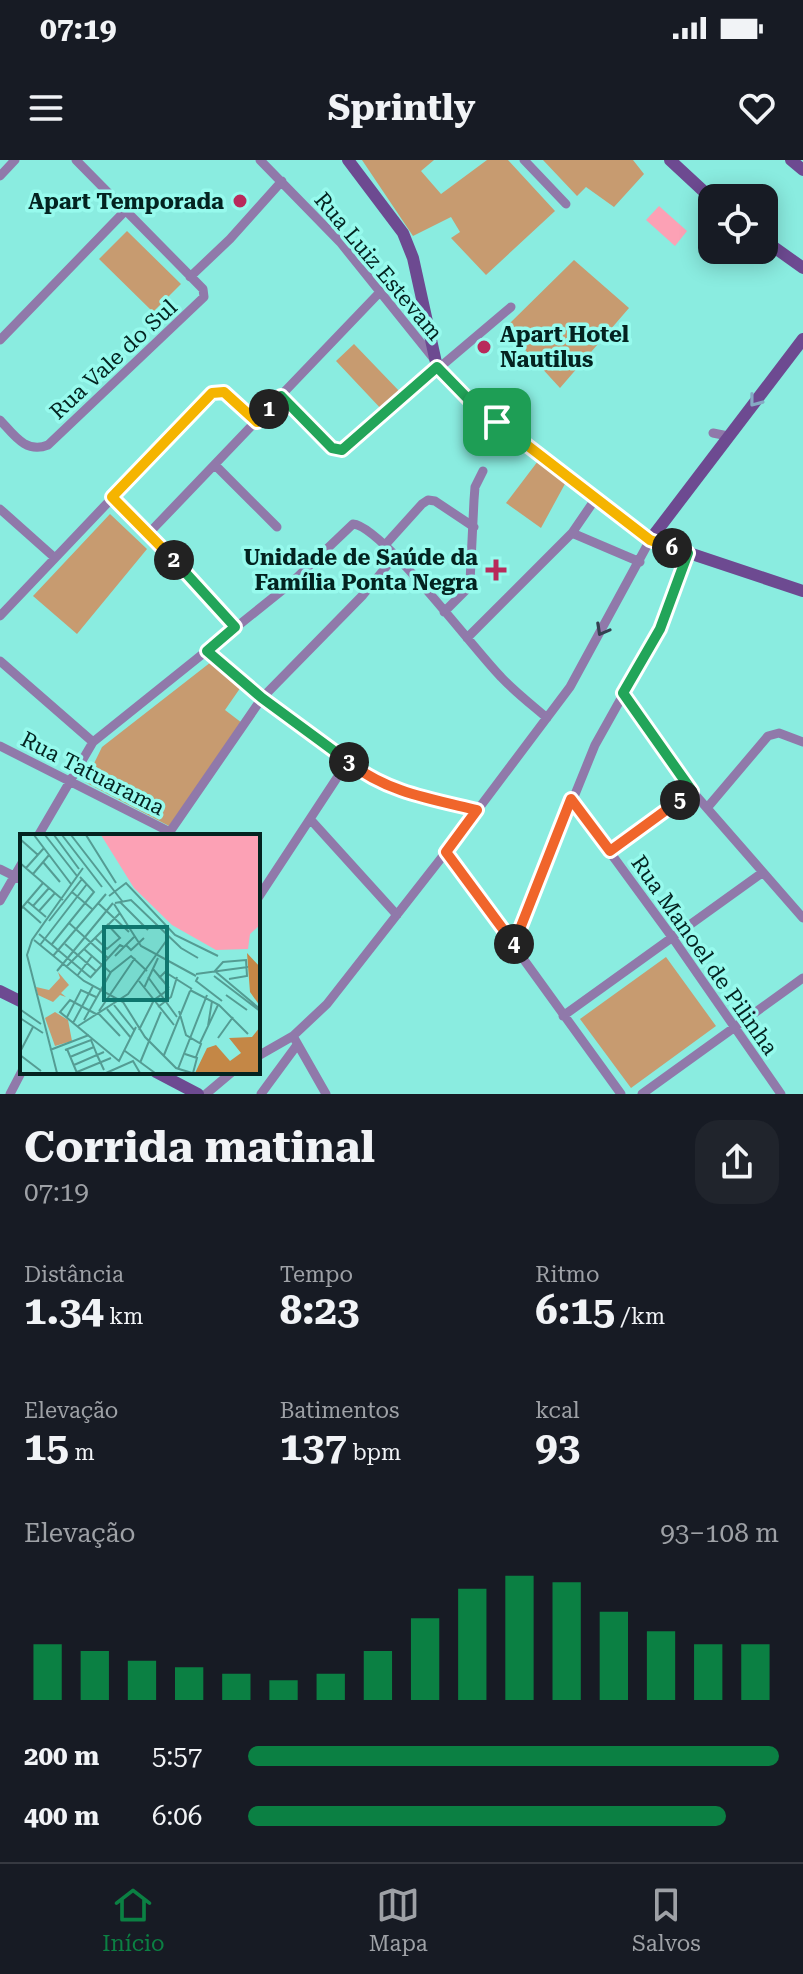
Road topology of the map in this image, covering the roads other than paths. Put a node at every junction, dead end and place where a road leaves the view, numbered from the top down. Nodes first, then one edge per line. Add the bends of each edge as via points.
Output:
1 (15, 160) edge
2 (76, 160) edge
3 (260, 160) edge
4 (348, 160) edge
5 (524, 160) edge
6 (670, 160) edge
7 (791, 160) edge
8 (803, 170) edge
9 (0, 176) edge
10 (282, 181) junction
11 (698, 186) edge
12 (566, 204) dead end
13 (126, 210) junction
14 (778, 250) edge
15 (803, 268) edge
16 (190, 277) junction
17 (380, 292) junction
18 (511, 307) dead end
19 (803, 339) edge
20 (0, 340) edge
21 (437, 365) junction
22 (281, 396) junction
23 (0, 420) edge
24 (257, 422) junction
25 (713, 433) dead end
26 (728, 436) junction
27 (215, 465) junction
28 (483, 471) dead end
29 (112, 497) junction
30 (596, 498) junction
31 (0, 509) edge
32 (277, 527) dead end
33 (474, 527) junction
34 (149, 533) junction
35 (572, 533) junction
36 (650, 540) junction
37 (385, 545) junction
38 (688, 553) junction
39 (395, 556) junction
40 (55, 558) junction
41 (640, 562) junction
42 (803, 591) edge
43 (444, 612) junction
44 (0, 616) edge
45 (235, 627) junction
46 (467, 638) junction
47 (207, 651) junction
48 (0, 661) edge
49 (623, 693) junction
50 (262, 698) junction
51 (547, 718) junction
52 (93, 742) junction
53 (803, 742) edge
54 (0, 746) edge
55 (348, 761) junction
56 (71, 781) junction
57 (692, 791) junction
58 (571, 799) junction
59 (707, 808) junction
60 (477, 810) junction
61 (310, 819) junction
62 (39, 834) edge
63 (168, 834) edge
64 (610, 851) junction
65 (446, 852) junction
66 (0, 869) edge
67 (762, 873) junction
68 (18, 878) edge
69 (260, 895) edge
70 (0, 901) edge
71 (397, 915) junction
72 (803, 918) edge
73 (672, 937) junction
74 (514, 945) junction
75 (803, 978) edge
76 (0, 991) edge
77 (20, 1001) edge
78 (563, 1016) junction
79 (735, 1027) junction
80 (295, 1041) junction
81 (260, 1055) edge
82 (20, 1074) edge
83 (160, 1074) edge
84 (230, 1074) edge
85 (10, 1094) edge
86 (198, 1094) edge
87 (206, 1094) edge
88 (261, 1094) edge
89 (326, 1094) edge
90 (621, 1094) edge
91 (642, 1094) edge
92 (781, 1094) edge

1 - 9 street
2 - 13 street
3 - 10 street, Rua Luiz Estevam
4 - 21 main road via 408,244
5 - 12 street
6 - 11 main road
7 - 8 main road
10 - 16 street
10 - 17 street, Rua Luiz Estevam
13 - 16 street
13 - 20 street
14 - 15 main road
16 - 23 street, Rua Vale do Sul via 205,292 203,299 48,445 27,446
17 - 21 street, Rua Luiz Estevam
17 - 22 street
18 - 21 street
19 -> 26 main road
21 - 22 street via 342,450 332,448
21 - 30 main road via 472,403
22 - 24 street
24 - 27 street
24 - 29 street via 221,391 212,393
25 - 26 street
26 - 36 main road
27 - 32 street
27 - 34 street
28 - 33 street via 475,487
29 - 34 street
29 - 40 street
30 - 35 street
30 - 36 main road
31 - 40 street
33 - 37 street via 428,500
33 - 43 street via 470,582
34 - 45 street
35 - 41 street
35 - 46 street
36 - 38 main road
36 - 41 street
37 - 39 street
37 - 45 street via 353,524
38 - 42 main road
38 - 49 street via 660,629
39 - 43 street
39 - 50 street
40 - 44 street
41 -> 51 street
43 - 46 street
45 - 47 street
46 - 51 street
47 - 50 street
47 - 52 street
48 - 52 street
49 - 57 street
49 - 58 street
50 - 55 street
50 - 63 street
51 - 60 street
52 - 56 street
53 - 59 street via 779,733 768,736
54 - 56 street, Rua Tatuarama
55 - 60 street via 394,789
55 - 61 street
56 - 62 street
56 - 63 street, Rua Tatuarama
57 - 59 street
57 - 64 street
58 - 64 street, Rua Manoel de Pilinha
58 - 74 street
59 - 67 street
60 - 65 street
61 - 69 street
61 - 71 street
64 - 73 street, Rua Manoel de Pilinha
65 - 71 street
65 - 74 street
66 - 68 street
67 - 72 street
67 - 73 street
68 - 70 street
71 - 80 street
73 - 78 street
73 - 79 street, Rua Manoel de Pilinha
74 - 78 street
75 - 79 street
76 - 77 main road
78 - 90 street
79 - 91 street
79 - 92 street, Rua Manoel de Pilinha
80 - 81 street
80 - 88 street
80 - 89 street
82 - 85 street
83 - 86 main road
84 - 87 street

